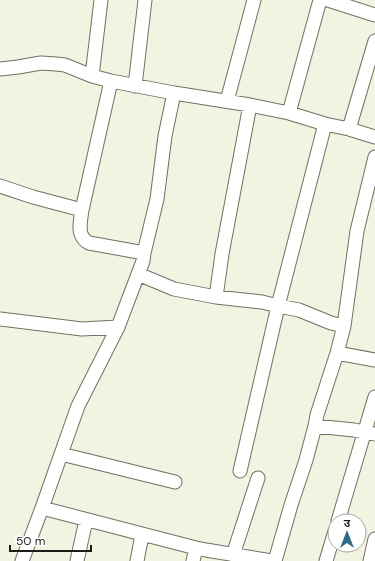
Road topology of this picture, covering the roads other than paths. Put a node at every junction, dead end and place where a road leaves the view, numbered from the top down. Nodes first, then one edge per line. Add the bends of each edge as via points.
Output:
1 (101, 0) edge
2 (145, 0) edge
3 (254, 0) edge
4 (320, 0) edge
5 (337, 1) edge
6 (375, 15) edge
7 (375, 41) edge
8 (0, 68) edge
9 (92, 76) junction
10 (111, 81) junction
11 (135, 86) junction
12 (174, 93) junction
13 (227, 101) junction
14 (250, 105) junction
15 (289, 113) junction
16 (325, 124) junction
17 (350, 129) junction
18 (375, 138) edge
19 (375, 157) edge
20 (0, 186) edge
21 (82, 210) junction
22 (144, 253) junction
23 (138, 274) junction
24 (216, 297) junction
25 (278, 306) junction
26 (0, 319) edge
27 (344, 326) junction
28 (118, 327) junction
29 (337, 353) junction
30 (375, 360) edge
31 (375, 398) edge
32 (315, 426) junction
33 (370, 433) edge
34 (61, 454) junction
35 (240, 471) dead end
36 (258, 478) dead end
37 (175, 482) dead end
38 (42, 508) junction
39 (341, 513) edge
40 (86, 520) junction
41 (142, 534) junction
42 (375, 539) edge
43 (196, 548) junction
44 (233, 555) junction
45 (255, 560) edge
46 (22, 561) edge
47 (78, 561) edge
48 (137, 561) edge
49 (193, 561) edge
50 (272, 561) edge
51 (275, 561) edge
52 (370, 561) edge

1 - 9 street
2 - 11 street
3 - 13 street
4 - 15 street
5 - 6 street
7 - 17 street
8 - 9 street via 41,63 56,64
9 - 10 street
10 - 11 street
10 - 21 street
11 - 12 street
12 - 13 street
12 - 22 street via 165,136 157,199
13 - 14 street
14 - 15 street
14 - 24 street
15 - 16 street
16 - 17 street
16 - 25 street
17 - 18 street
19 - 27 street via 357,230
20 - 21 street
21 - 22 street via 80,226 83,238 89,243
22 - 23 street
23 - 24 street via 174,289
23 - 28 street
24 - 25 street
25 - 27 street via 299,310
25 - 35 street
26 - 28 street via 82,329
27 - 29 street
28 - 34 street via 78,406
29 - 30 street
29 - 32 street
31 - 33 street
32 - 33 street
32 - 51 street
33 - 39 street
34 - 37 street
34 - 38 street
36 - 44 street
38 - 40 street
38 - 46 street
40 - 41 street
40 - 47 street
41 - 43 street
41 - 48 street
42 - 52 street
43 - 44 street
43 - 49 street
44 - 45 street
45 - 50 street

